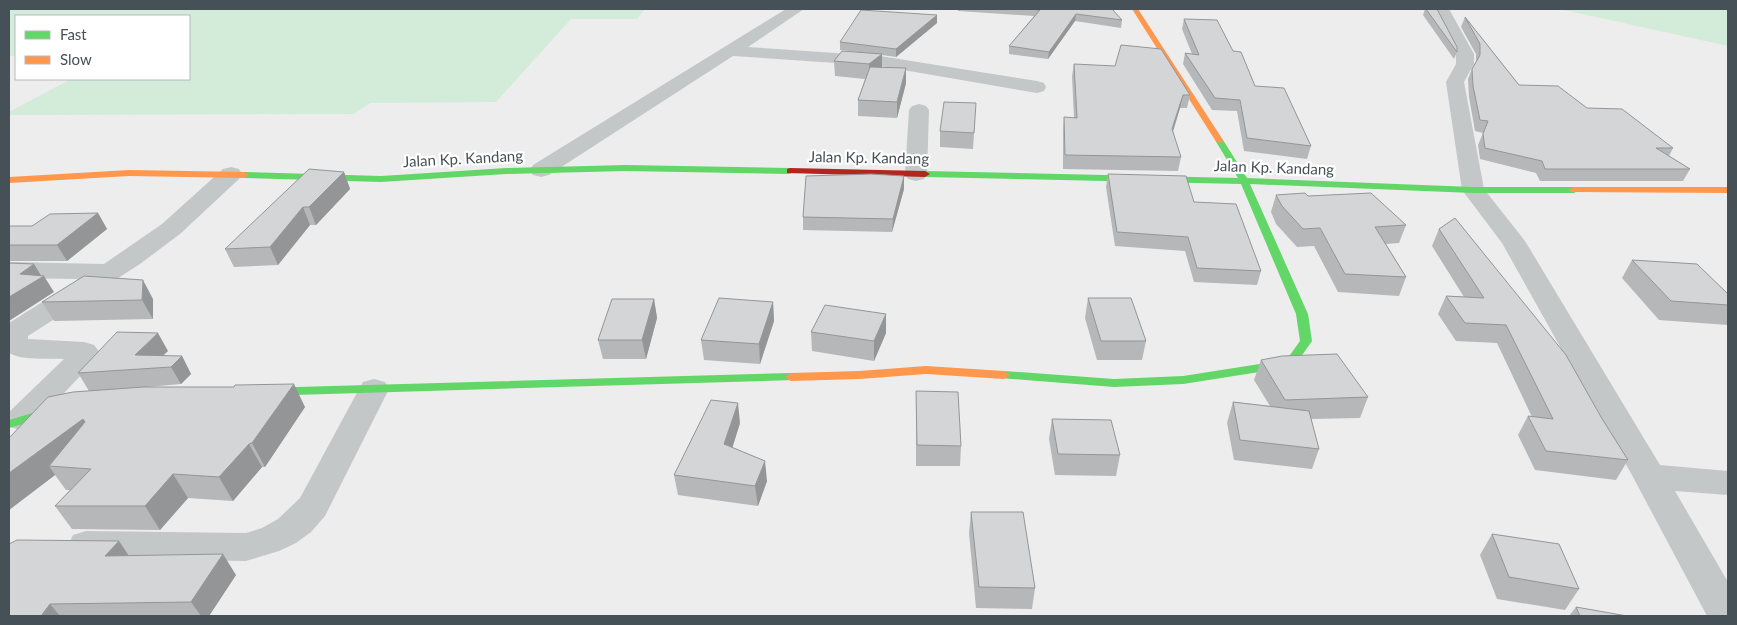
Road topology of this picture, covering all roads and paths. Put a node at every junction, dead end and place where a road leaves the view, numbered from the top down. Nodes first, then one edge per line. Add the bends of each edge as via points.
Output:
1 (796, 9) edge
2 (1135, 9) edge
3 (1441, 9) edge
4 (731, 51) junction
5 (1037, 87) dead end
6 (919, 110) dead end
7 (541, 170) junction
8 (231, 174) junction
9 (916, 174) junction
10 (9, 180) edge
11 (1244, 181) junction
12 (1473, 190) junction
13 (1728, 190) edge
14 (9, 270) edge
15 (108, 272) junction
16 (374, 389) junction
17 (247, 393) edge
18 (80, 405) edge
19 (15, 422) edge
20 (1650, 477) junction
21 (1728, 483) edge
22 (52, 545) edge
23 (1727, 616) edge

1 - 4 street
2 - 11 street
3 - 12 street via 1465,54 1465,64 1455,82
4 - 5 street via 880,61
4 - 7 street
6 - 9 street
7 - 8 street, Jalan Kp. Kandang via 347,179
7 - 9 street, Jalan Kp. Kandang via 682,168
8 - 10 street, Jalan Kp. Kandang via 129,173
8 - 15 street via 171,229
9 - 11 street, Jalan Kp. Kandang
11 - 12 street, Jalan Kp. Kandang
11 - 16 street via 1302,314 1306,341 1294,358 1268,367 1183,380 1114,383 926,370 859,375
12 - 13 street, Jalan Kp. Kandang
12 - 20 street via 1518,248
14 - 15 street
15 - 19 street via 15,332 14,343 21,348 86,354
16 - 17 street
16 - 22 street via 313,508 296,525 268,542 246,547
18 - 19 street
20 - 21 street
20 - 23 street

